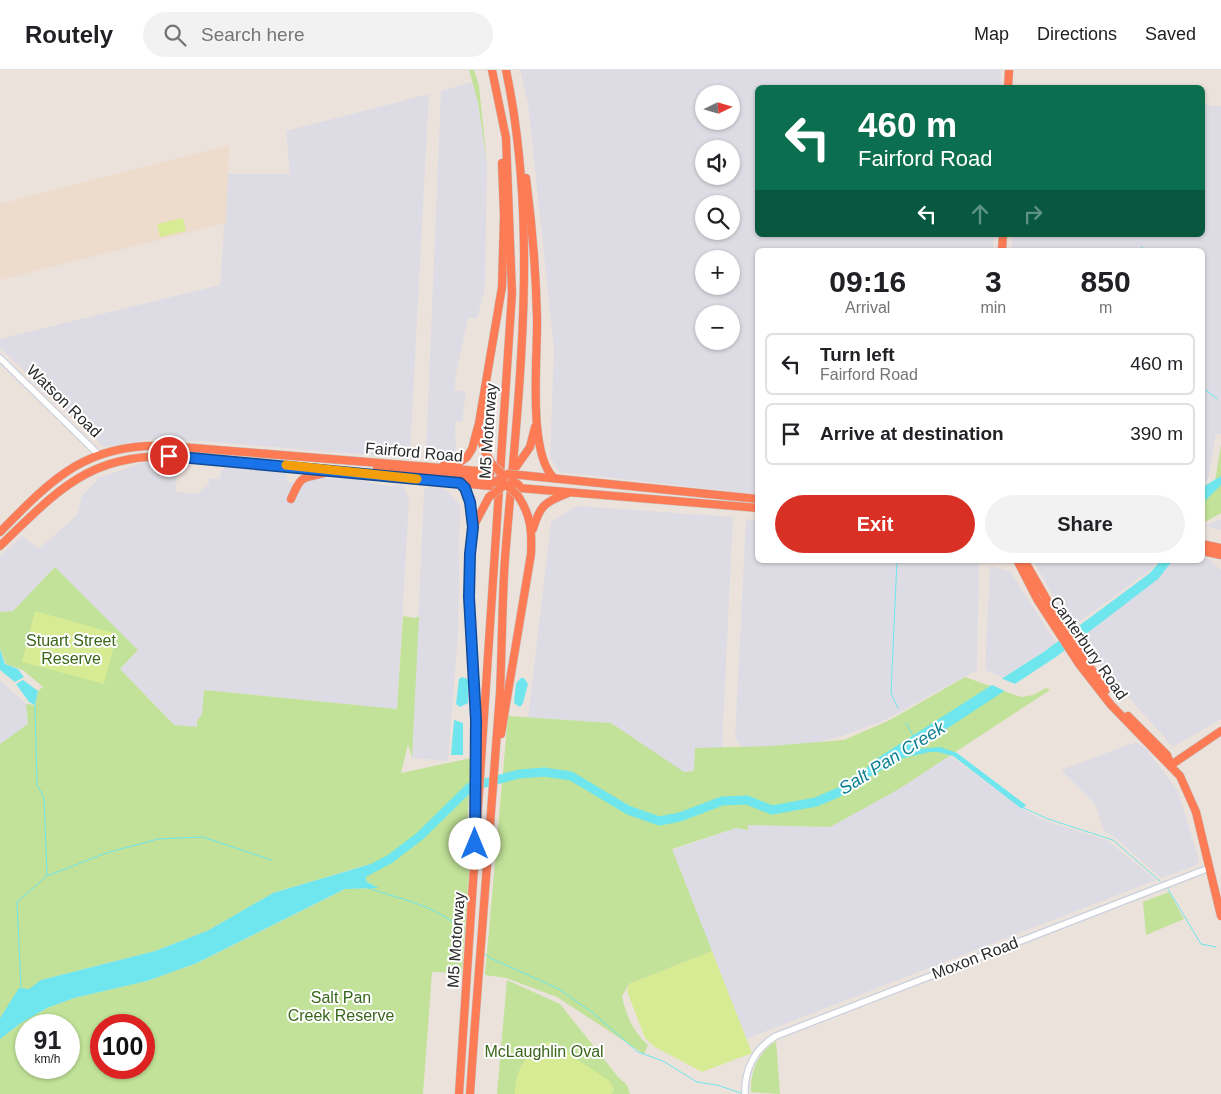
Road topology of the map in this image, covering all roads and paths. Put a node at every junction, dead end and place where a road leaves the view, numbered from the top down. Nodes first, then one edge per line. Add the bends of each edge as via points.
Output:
1 (492, 70) edge
2 (506, 70) edge
3 (1009, 70) edge
4 (1008, 85) edge
5 (499, 101) junction
6 (516, 130) junction
7 (0, 358) edge
8 (536, 422) junction
9 (479, 423) junction
10 (99, 455) junction
11 (321, 458) junction
12 (108, 463) junction
13 (432, 468) junction
14 (333, 470) junction
15 (554, 478) junction
16 (505, 481) junction
17 (460, 483) junction
18 (569, 492) junction
19 (291, 499) dead end
20 (755, 499) edge
21 (755, 508) edge
22 (473, 527) junction
23 (0, 532) edge
24 (532, 533) junction
25 (1205, 543) edge
26 (0, 546) edge
27 (1221, 548) edge
28 (1205, 552) edge
29 (1221, 555) edge
30 (1014, 563) edge
31 (1018, 563) edge
32 (1026, 563) edge
33 (1022, 570) junction
34 (1064, 635) junction
35 (480, 732) junction
36 (1221, 732) edge
37 (499, 733) junction
38 (1171, 765) junction
39 (1209, 868) junction
40 (1221, 916) edge
41 (745, 1092) edge
42 (459, 1094) edge
43 (470, 1094) edge

1 - 5 highway, M5 Motorway
2 - 6 highway, M5 Motorway
3 - 4 highway
5 - 9 highway via 504,206 502,287
5 - 35 highway, M5 Motorway via 506,138 512,293
6 - 8 highway via 523,156 533,246 537,319
6 - 37 highway, M5 Motorway via 524,229 524,294 505,559
7 - 10 main road, Watson Road
8 - 15 highway via 545,465
8 - 16 highway via 530,447
9 - 13 highway via 467,457 457,463
9 - 16 highway via 482,446
10 - 11 highway, Fairford Road via 156,445
10 - 12 highway, Watson Road
10 - 23 highway, Fairford Road via 56,478
11 - 13 highway, Fairford Road
11 - 16 highway via 348,465
12 - 14 highway, Fairford Road via 137,457 169,456
12 - 26 highway, Fairford Road via 60,489
13 - 16 highway, Fairford Road
14 - 17 highway, Fairford Road
14 - 19 highway via 305,476 299,481
15 - 16 highway
15 - 20 highway
16 - 17 highway, Fairford Road via 477,485
16 - 18 highway
16 - 22 highway, bridge via 489,497
16 - 24 highway via 529,516
17 - 22 highway via 470,502
18 - 21 highway
18 - 24 highway via 544,504
22 - 35 highway via 469,597
24 - 37 highway via 529,574
25 - 27 highway
28 - 29 highway
30 - 33 highway
31 - 33 highway, Canterbury Road
32 - 34 highway, Canterbury Road
33 - 34 highway, Canterbury Road
34 - 38 highway, Canterbury Road via 1111,705
35 - 42 highway, M5 Motorway
36 - 38 highway
37 - 43 highway, M5 Motorway
38 - 39 highway, Canterbury Road via 1190,796
39 - 40 highway, Canterbury Road
39 - 41 main road, Moxon Road via 787,1031 765,1044 751,1062

